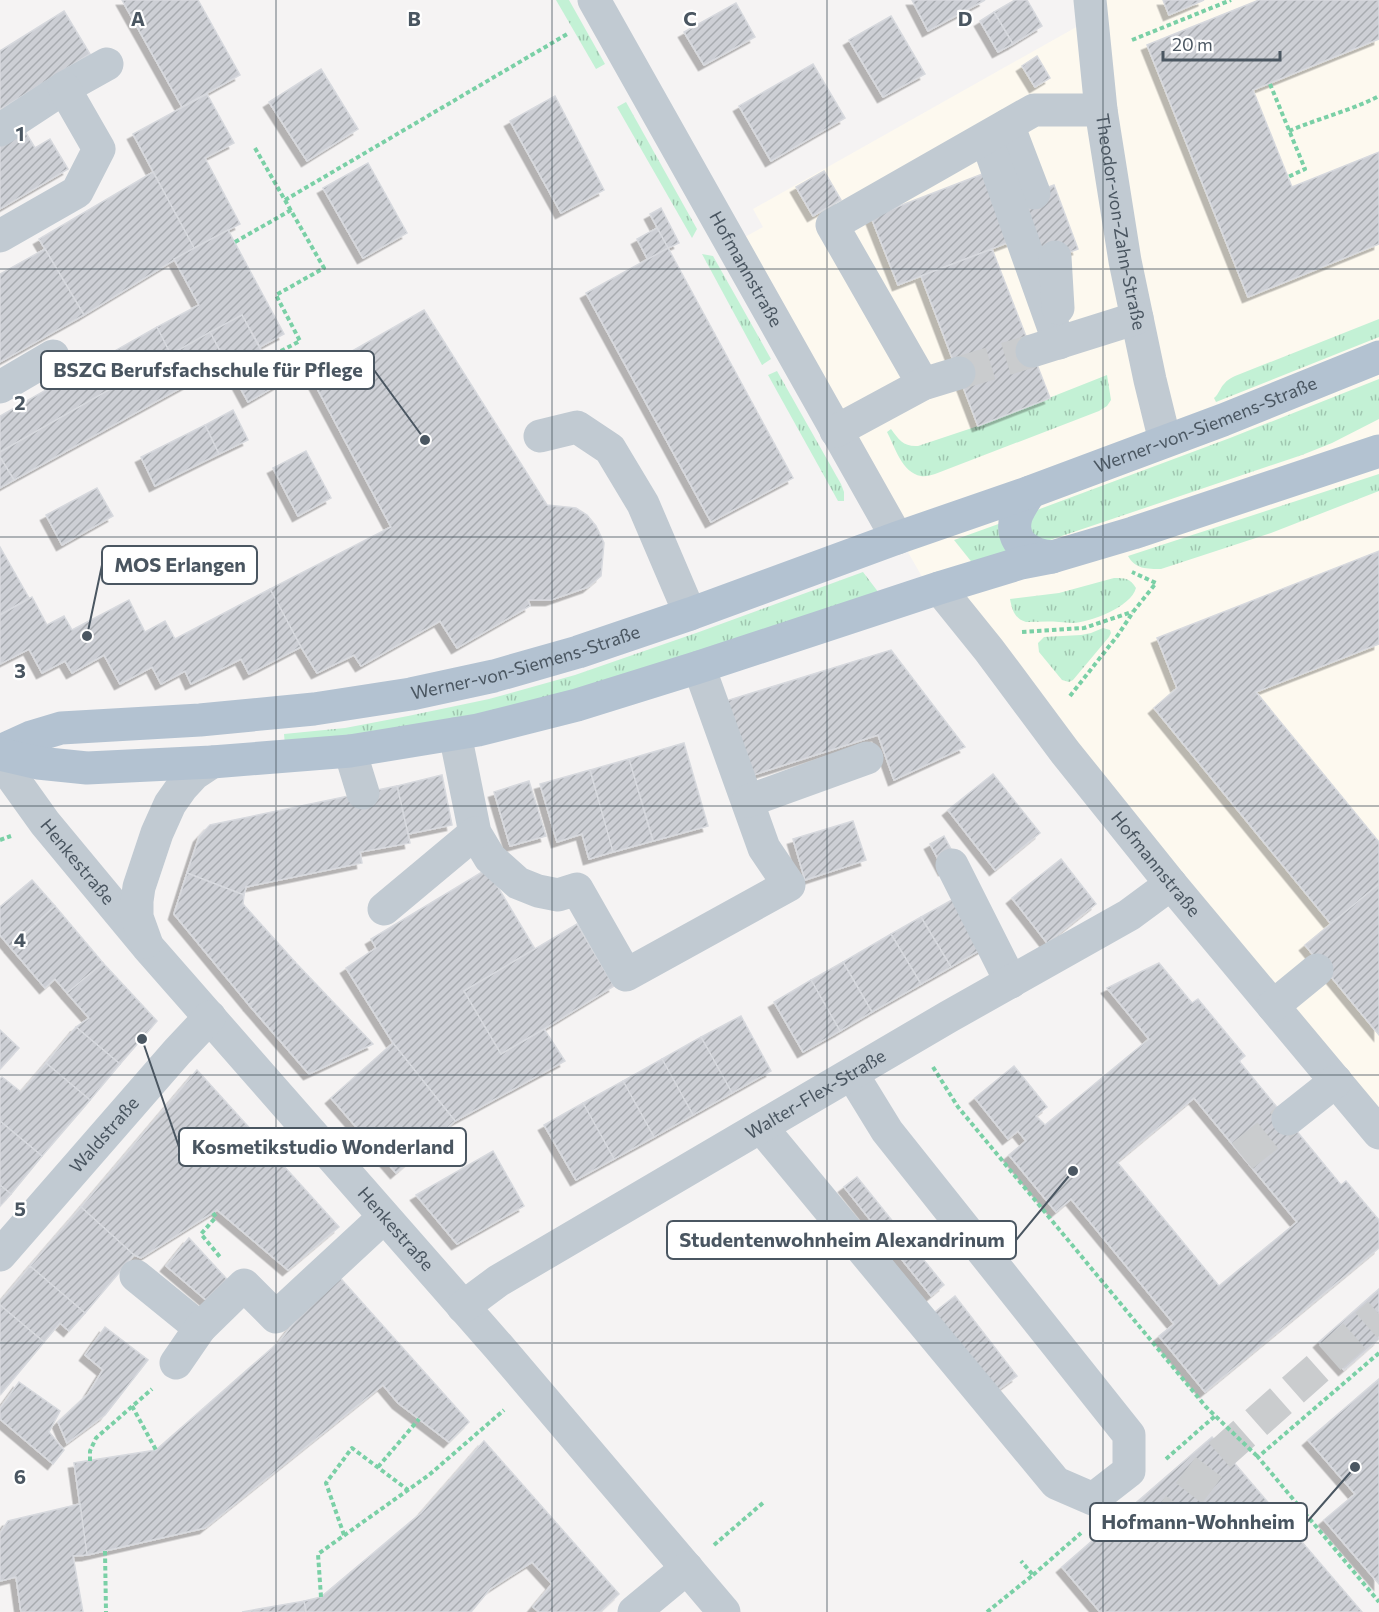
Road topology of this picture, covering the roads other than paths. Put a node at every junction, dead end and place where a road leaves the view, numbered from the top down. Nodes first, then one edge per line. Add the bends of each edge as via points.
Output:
1 (594, 0) edge
2 (1090, 0) edge
3 (107, 64) dead end
4 (64, 88) junction
5 (1101, 110) junction
6 (0, 130) edge
7 (997, 131) junction
8 (1034, 193) dead end
9 (0, 236) edge
10 (1055, 257) dead end
11 (1137, 318) junction
12 (1045, 347) junction
13 (53, 356) dead end
14 (1379, 357) edge
15 (959, 374) tunnel mouth
16 (923, 384) junction
17 (0, 387) edge
18 (836, 431) junction
19 (540, 436) dead end
20 (1165, 441) junction
21 (1379, 452) edge
22 (1030, 492) junction
23 (897, 538) junction
24 (1052, 557) junction
25 (939, 588) junction
26 (690, 614) junction
27 (699, 667) junction
28 (455, 734) junction
29 (350, 751) junction
30 (0, 752) edge
31 (867, 758) dead end
32 (0, 760) edge
33 (212, 762) junction
34 (363, 794) dead end
35 (748, 801) junction
36 (476, 833) junction
37 (952, 866) dead end
38 (1171, 884) junction
39 (384, 909) dead end
40 (147, 946) junction
41 (1317, 970) dead end
42 (1011, 982) junction
43 (1273, 1006) junction
44 (210, 1017) junction
45 (852, 1074) junction
46 (1336, 1081) junction
47 (1288, 1119) tunnel mouth
48 (761, 1127) junction
49 (1379, 1133) edge
50 (384, 1217) junction
51 (0, 1255) edge
52 (136, 1276) dead end
53 (463, 1307) junction
54 (200, 1328) junction
55 (176, 1363) dead end
56 (687, 1568) junction
57 (634, 1612) edge
58 (724, 1612) edge

1 - 18 street, Hofmannstraße
2 - 5 street, Theodor-von-Zahn-Straße
3 - 4 street
4 - 6 street
4 - 9 street via 99,149 77,192
5 - 7 street via 1034,110
5 - 11 street, Theodor-von-Zahn-Straße
7 - 8 street
7 - 12 street
7 - 16 street via 832,225
10 - 12 street
11 - 12 street
11 - 20 street, Theodor-von-Zahn-Straße
13 - 17 street
14 - 20 main road, Werner-von-Siemens-Straße
15 - 16 street
16 - 18 street
18 - 23 street, Hofmannstraße
19 - 26 street via 577,427 610,448 643,504
20 - 22 main road, Werner-von-Siemens-Straße
21 - 24 main road, Werner-von-Siemens-Straße
22 - 23 main road, Werner-von-Siemens-Straße
22 - 24 main road via 1016,517 1016,534 1032,552
23 - 26 main road, Werner-von-Siemens-Straße
24 - 25 main road, Werner-von-Siemens-Straße
25 - 27 main road, Werner-von-Siemens-Straße
25 - 38 street, Hofmannstraße
26 - 30 main road, Werner-von-Siemens-Straße via 578,652 411,694 314,709 61,728
27 - 28 main road, Werner-von-Siemens-Straße via 577,705
27 - 35 street
28 - 29 main road, Werner-von-Siemens-Straße
28 - 36 street
29 - 33 main road, Werner-von-Siemens-Straße
29 - 34 street
30 - 33 main road, Werner-von-Siemens-Straße via 38,763 87,768
31 - 35 street
32 - 40 street, Henkestraße via 45,823
33 - 40 street via 182,787 157,833 137,901 137,917
35 - 36 street via 764,848 789,885 626,975 577,888 558,895 518,884 490,858
36 - 39 street
37 - 42 street
38 - 42 street, Walter-Flex-Straße via 1129,915
38 - 43 street, Hofmannstraße
40 - 44 street, Henkestraße
41 - 43 street
42 - 45 street, Walter-Flex-Straße
43 - 46 street, Hofmannstraße
44 - 50 street, Henkestraße
44 - 51 street, Waldstraße
45 - 48 street, Walter-Flex-Straße
45 - 48 street via 887,1131 1129,1435 1129,1471 1094,1499 1056,1484
46 - 47 street
46 - 49 street, Hofmannstraße
48 - 53 street, Walter-Flex-Straße via 498,1281
50 - 53 street, Henkestraße
50 - 54 street via 276,1317 244,1285
52 - 54 street
53 - 56 street, Henkestraße
54 - 55 street
56 - 57 street
56 - 58 street, Henkestraße

